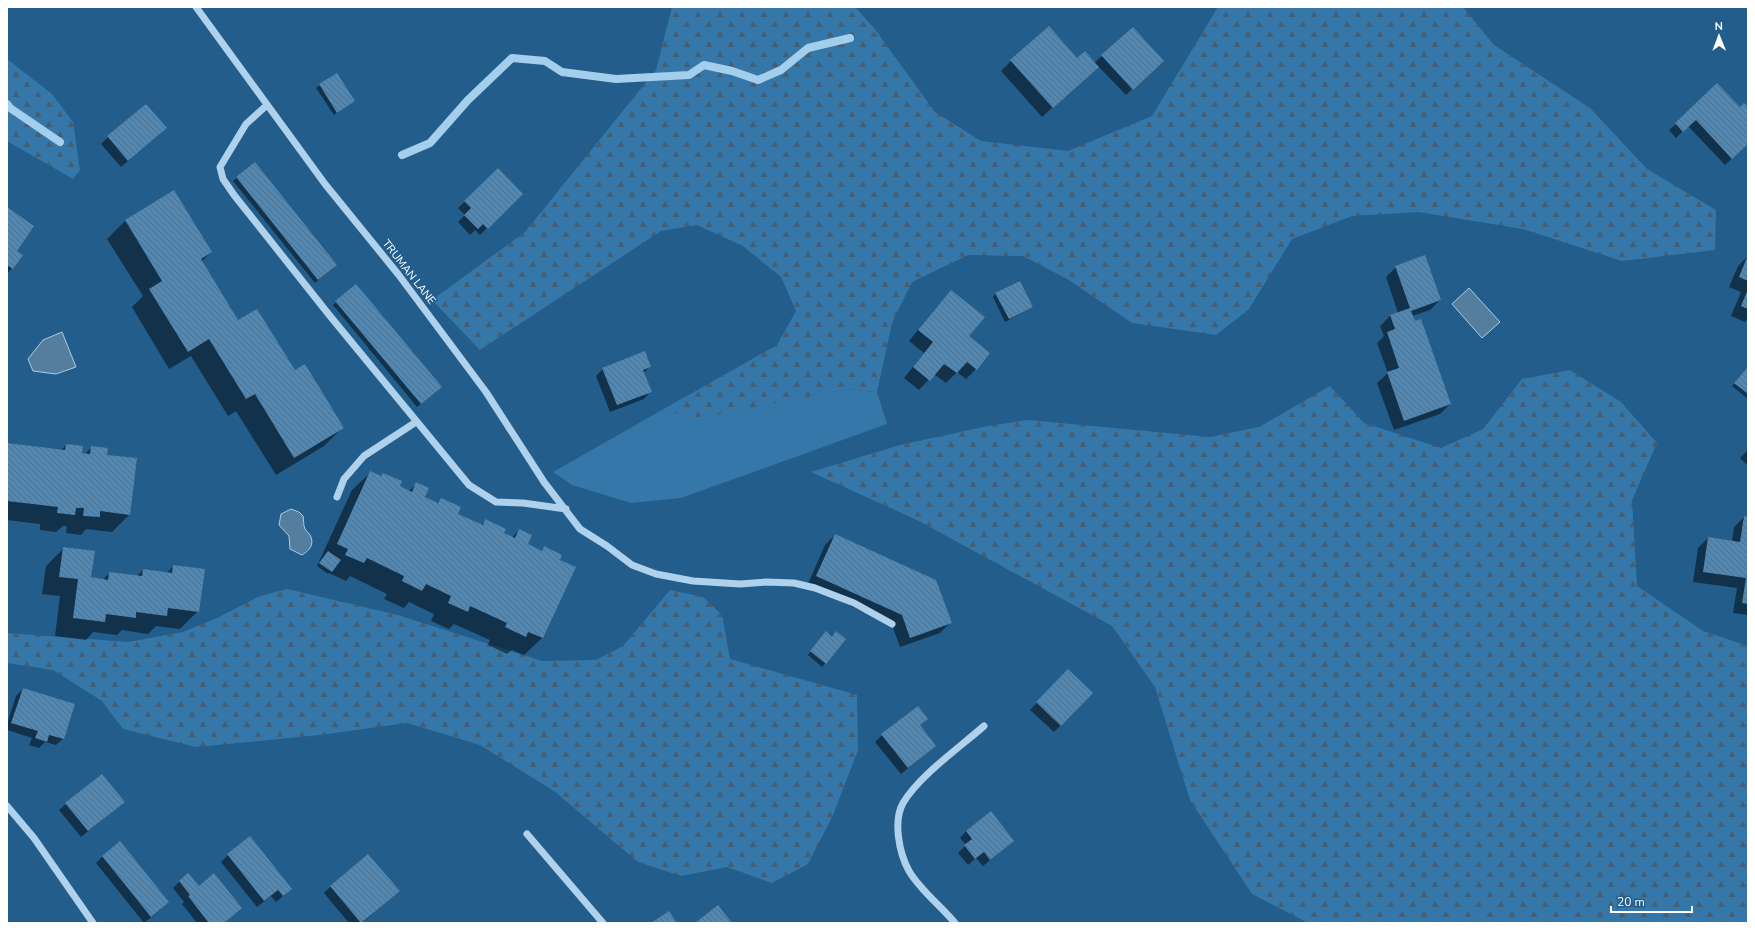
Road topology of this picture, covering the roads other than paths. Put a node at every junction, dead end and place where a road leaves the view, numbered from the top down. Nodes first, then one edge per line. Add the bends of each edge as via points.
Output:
1 (196, 7) edge
2 (267, 105) junction
3 (416, 422) junction
4 (337, 497) dead end
5 (566, 509) junction
6 (892, 624) dead end
7 (984, 726) dead end
8 (7, 806) edge
9 (527, 834) dead end
10 (93, 923) edge
11 (603, 923) edge
12 (955, 923) edge

1 - 2 street, TRUMAN LANE
2 - 3 street via 246,124 223,161 220,167 223,179
2 - 5 street, TRUMAN LANE via 486,392 544,482
3 - 4 street via 364,456 344,479
3 - 5 street via 469,486 496,502 523,502
5 - 6 street, TRUMAN LANE via 580,530 632,565 656,574 693,582 794,583 854,603
7 - 12 street via 921,780 903,804 898,826 901,851 909,871
8 - 10 street via 34,838
9 - 11 street

